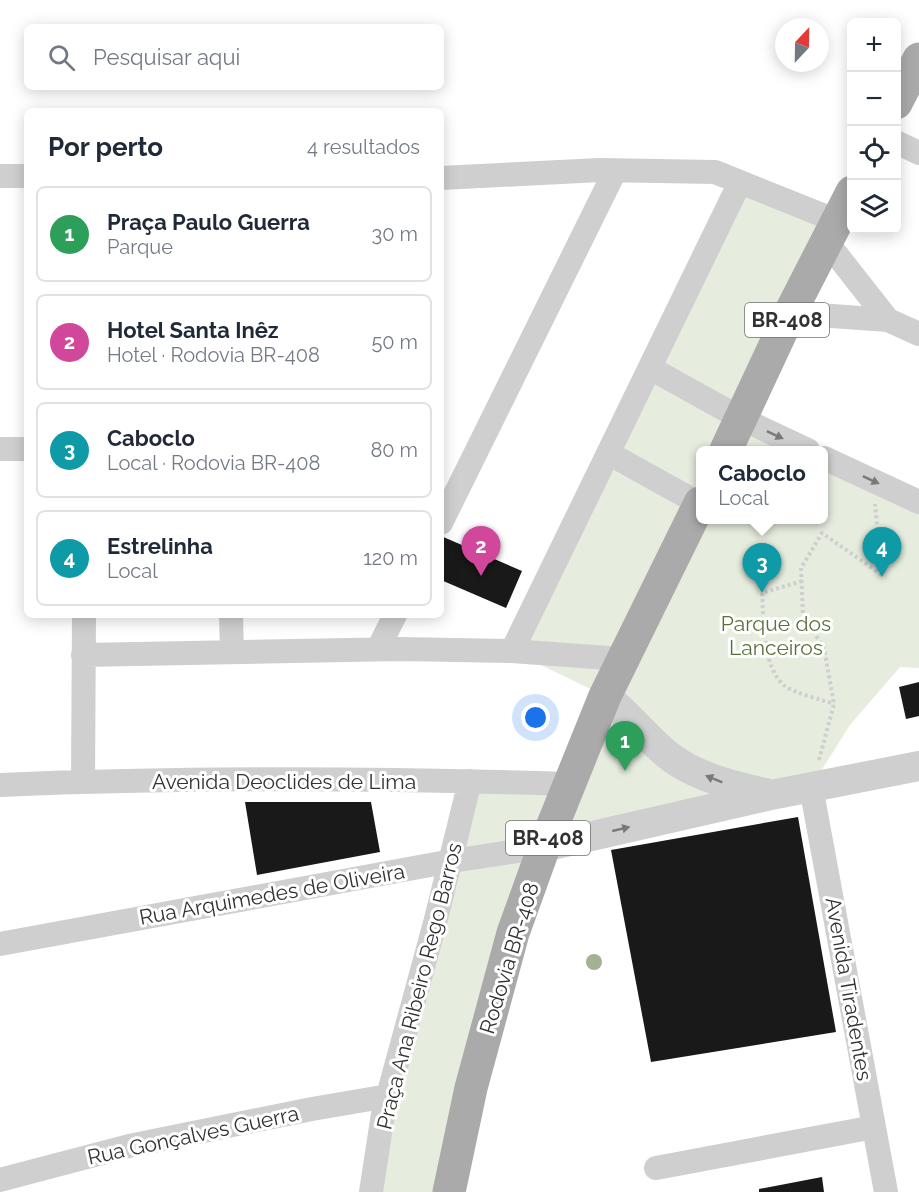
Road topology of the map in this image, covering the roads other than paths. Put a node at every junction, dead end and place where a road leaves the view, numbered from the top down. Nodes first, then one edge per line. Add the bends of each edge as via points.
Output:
1 (919, 59) edge
2 (901, 95) edge
3 (901, 144) edge
4 (919, 153) edge
5 (615, 171) junction
6 (0, 176) edge
7 (24, 176) edge
8 (444, 178) edge
9 (740, 182) junction
10 (847, 202) edge
11 (832, 231) junction
12 (790, 313) junction
13 (888, 320) junction
14 (919, 334) edge
15 (650, 368) junction
16 (742, 419) junction
17 (728, 446) edge
18 (799, 446) edge
19 (0, 449) edge
20 (24, 449) edge
21 (608, 453) junction
22 (828, 460) edge
23 (696, 502) edge
24 (919, 502) edge
25 (696, 512) edge
26 (444, 517) edge
27 (84, 618) edge
28 (231, 618) edge
29 (378, 618) edge
30 (394, 618) edge
31 (378, 649) junction
32 (512, 651) junction
33 (232, 652) junction
34 (83, 655) junction
35 (622, 659) junction
36 (605, 696) junction
37 (919, 765) edge
38 (470, 781) junction
39 (82, 782) junction
40 (568, 784) junction
41 (0, 785) edge
42 (811, 787) junction
43 (771, 795) junction
44 (544, 848) junction
45 (452, 861) junction
46 (0, 944) edge
47 (388, 1096) junction
48 (874, 1127) junction
49 (656, 1168) dead end
50 (0, 1180) edge
51 (371, 1192) edge
52 (449, 1192) edge
53 (886, 1192) edge

1 - 2 main road
3 - 4 street
5 - 8 street
5 - 9 street via 715,172
5 - 26 street
6 - 7 street
9 - 11 street
9 - 15 street
10 - 11 main road, BR-408
11 - 12 main road, BR-408
11 - 13 street
12 - 13 street
12 - 16 main road, BR-408
13 - 14 street
15 - 16 street
15 - 21 street
16 - 17 main road, BR-408
16 -> 18 street
19 - 20 street
21 - 23 street
21 - 32 street
22 -> 24 street
25 - 35 main road, Rodovia BR-408 / BR-408
27 - 34 street
28 - 33 street
29 - 31 street
30 - 31 street
31 - 32 street
31 - 33 street
32 - 35 street
33 - 34 street
34 - 39 street
35 - 36 main road, Rodovia BR-408 / BR-408
36 - 40 main road, Rodovia BR-408 / BR-408
43 -> 36 street via 725,783 674,760
37 - 42 street
38 - 39 street, Avenida Deoclides de Lima
38 - 40 street, Avenida Deoclides de Lima
38 - 45 street, Praça Ana Ribeiro Rego Barros
39 - 41 street, Avenida Deoclides de Lima
40 - 44 main road, Rodovia BR-408 / BR-408
42 - 43 street
42 - 48 street, Avenida Tiradentes
44 -> 43 street
44 - 45 street, Rua Arquimedes de Oliveira
44 - 52 main road, Rodovia BR-408 / BR-408 via 513,933 474,1077
45 - 46 street, Rua Arquimedes de Oliveira
45 - 47 street, Praça Ana Ribeiro Rego Barros
47 - 50 street, Rua Gonçalves Guerra via 129,1146
47 - 51 street, Praça Ana Ribeiro Rego Barros
48 - 49 street
48 - 53 street, Avenida Tiradentes

